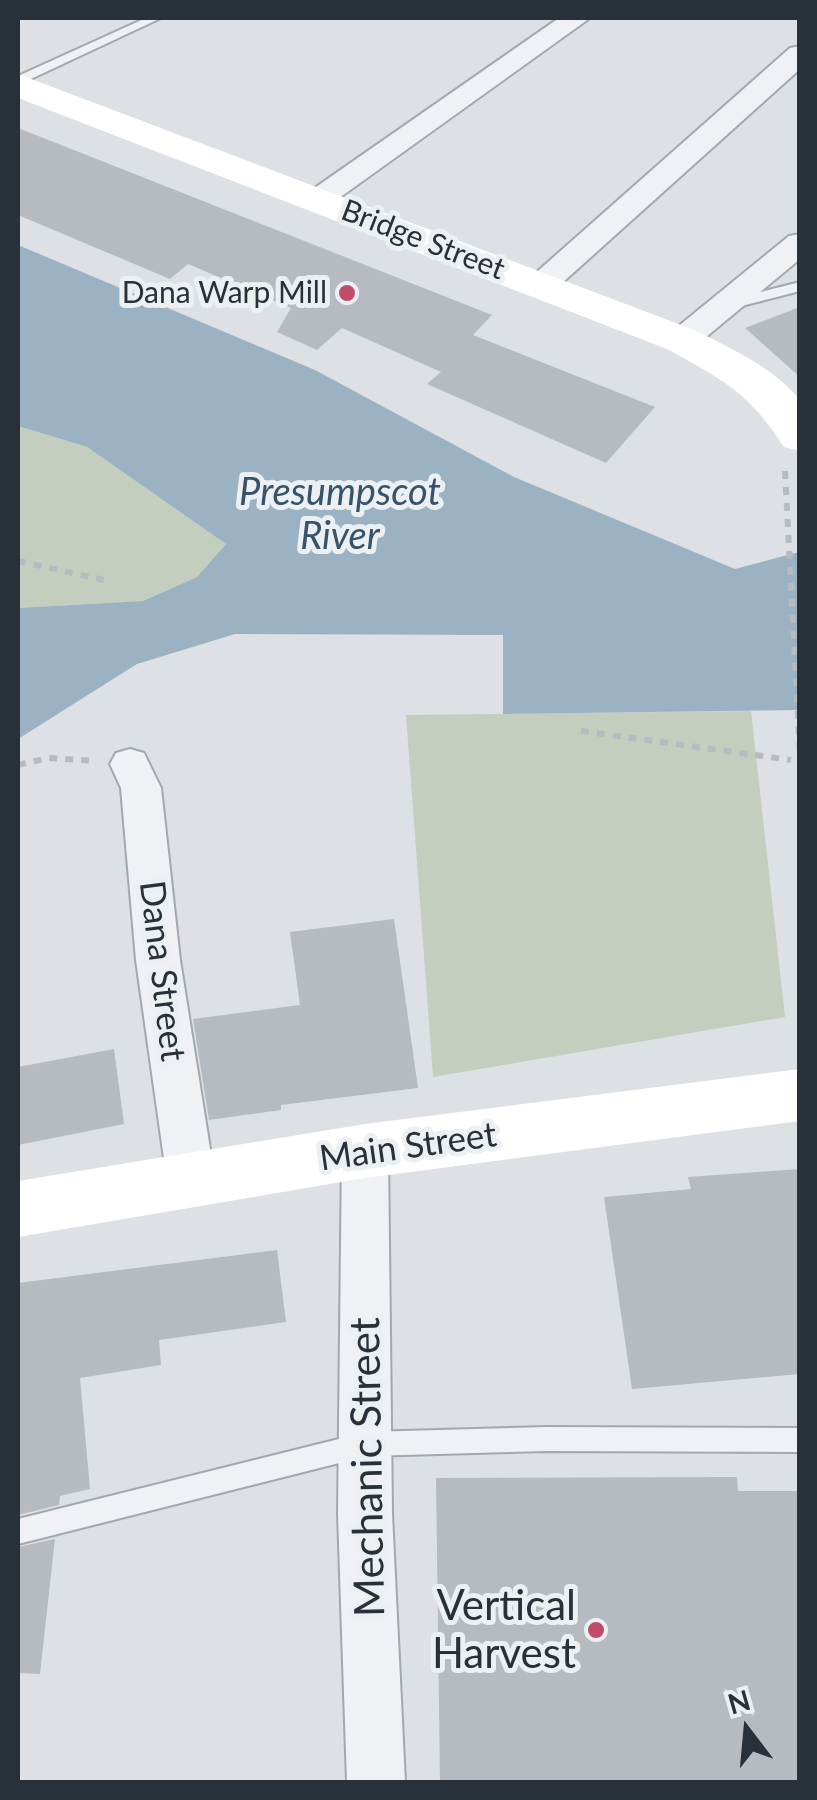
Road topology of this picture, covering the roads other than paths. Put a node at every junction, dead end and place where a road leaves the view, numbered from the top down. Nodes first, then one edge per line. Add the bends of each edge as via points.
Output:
1 (155, 18) edge
2 (576, 18) edge
3 (800, 54) edge
4 (18, 83) edge
5 (317, 200) junction
6 (800, 243) edge
7 (541, 285) junction
8 (800, 286) edge
9 (728, 304) junction
10 (682, 340) junction
11 (792, 454) edge
12 (130, 764) road end
13 (800, 1095) edge
14 (365, 1151) junction
15 (191, 1180) junction
16 (18, 1210) edge
17 (800, 1440) edge
18 (367, 1444) junction
19 (18, 1532) edge
20 (376, 1782) edge

1 - 4 lane
2 - 5 street
3 - 7 street
4 - 5 street, Bridge Street
5 - 7 street, Bridge Street
6 - 9 street
7 - 10 street, Bridge Street
8 - 9 lane
9 - 10 street
10 - 11 street, Bridge Street via 789,409
12 - 15 street, Dana Street via 141,788
13 - 14 street, Main Street
14 - 15 street, Main Street
14 - 18 street, Mechanic Street
15 - 16 street, Main Street
17 - 18 lane
18 - 19 lane
18 - 20 street, Mechanic Street

